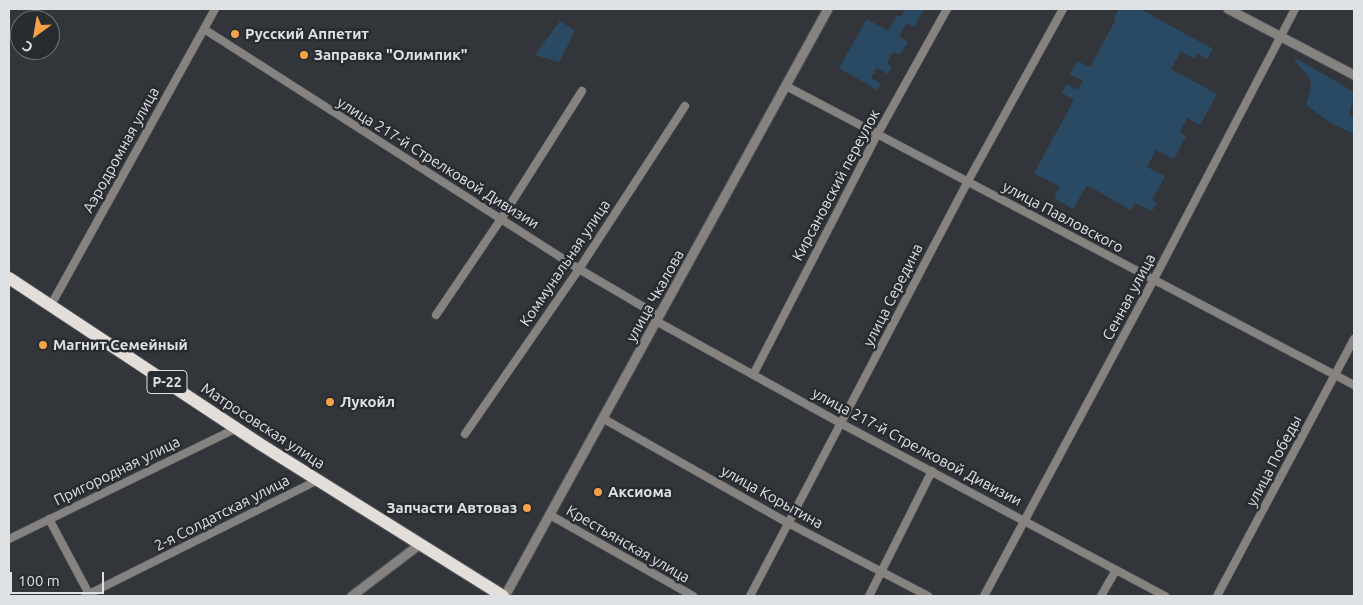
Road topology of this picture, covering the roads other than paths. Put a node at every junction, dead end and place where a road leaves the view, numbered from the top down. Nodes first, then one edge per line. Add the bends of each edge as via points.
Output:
1 (215, 9) edge
2 (828, 9) edge
3 (947, 9) edge
4 (1063, 9) edge
5 (1228, 9) edge
6 (1295, 9) edge
7 (204, 29) junction
8 (1281, 36) junction
9 (1354, 75) edge
10 (786, 86) junction
11 (582, 91) dead end
12 (685, 106) dead end
13 (877, 135) junction
14 (968, 182) junction
15 (501, 218) junction
16 (579, 269) junction
17 (9, 278) edge
18 (1153, 281) junction
19 (51, 305) junction
20 (436, 315) dead end
21 (658, 318) junction
22 (1354, 339) edge
23 (753, 375) junction
24 (1335, 375) junction
25 (1354, 385) edge
26 (604, 419) junction
27 (842, 424) junction
28 (237, 428) junction
29 (465, 434) dead end
30 (932, 472) junction
31 (318, 480) junction
32 (550, 515) junction
33 (49, 519) junction
34 (1026, 521) junction
35 (788, 523) junction
36 (9, 539) edge
37 (419, 545) junction
38 (1116, 570) junction
39 (881, 572) junction
40 (87, 595) edge
41 (352, 596) edge
42 (504, 596) edge
43 (693, 596) edge
44 (750, 596) edge
45 (869, 596) edge
46 (928, 596) edge
47 (984, 596) edge
48 (1101, 596) edge
49 (1166, 596) edge
50 (1217, 596) edge

1 - 7 street, Аэродромная улица
2 - 10 street, улица Чкалова
3 - 13 street, Кирсановский переулок
4 - 14 street, улица Середина
5 - 8 street
6 - 8 street, Сенная улица
7 - 15 street, улица 217-й Стрелковой Дивизии
7 - 19 street, Аэродромная улица
8 - 9 street
8 - 18 street, Сенная улица
10 - 13 street, улица Павловского
10 - 21 street, улица Чкалова
11 - 15 street
12 - 16 street, Коммунальная улица
13 - 14 street, улица Павловского
13 - 23 street, Кирсановский переулок
14 - 18 street, улица Павловского
14 - 27 street, улица Середина
15 - 16 street, улица 217-й Стрелковой Дивизии
15 - 20 street
16 - 21 street, улица 217-й Стрелковой Дивизии
16 - 29 street, Коммунальная улица
17 - 19 highway, Матросовская улица / Р-22
18 - 24 street, улица Павловского
18 - 34 street, Сенная улица
19 - 28 highway, Матросовская улица / Р-22
21 - 23 street, улица 217-й Стрелковой Дивизии
21 - 26 street, улица Чкалова
22 - 24 street, улица Победы
23 - 27 street, улица 217-й Стрелковой Дивизии
24 - 25 street, улица Павловского
24 - 50 street, улица Победы
26 - 32 street, улица Чкалова
26 - 35 street, улица Корытина
27 - 30 street, улица 217-й Стрелковой Дивизии
27 - 35 street, улица Середина
28 - 31 highway, Матросовская улица / Р-22
28 - 33 street, Пригородная улица
30 - 34 street, улица 217-й Стрелковой Дивизии
30 - 39 street
31 - 37 highway, Матросовская улица / Р-22
31 - 40 street, 2-я Солдатская улица
32 - 42 street, улица Чкалова
32 - 43 street, Крестьянская улица
33 - 36 street, Пригородная улица
33 - 40 street
34 - 38 street, улица 217-й Стрелковой Дивизии
34 - 47 street, Сенная улица
35 - 39 street, улица Корытина
35 - 44 street, улица Середина
37 - 41 street
37 - 42 highway, Матросовская улица / Р-22
38 - 48 street
38 - 49 street, улица 217-й Стрелковой Дивизии
39 - 45 street
39 - 46 street, улица Корытина

